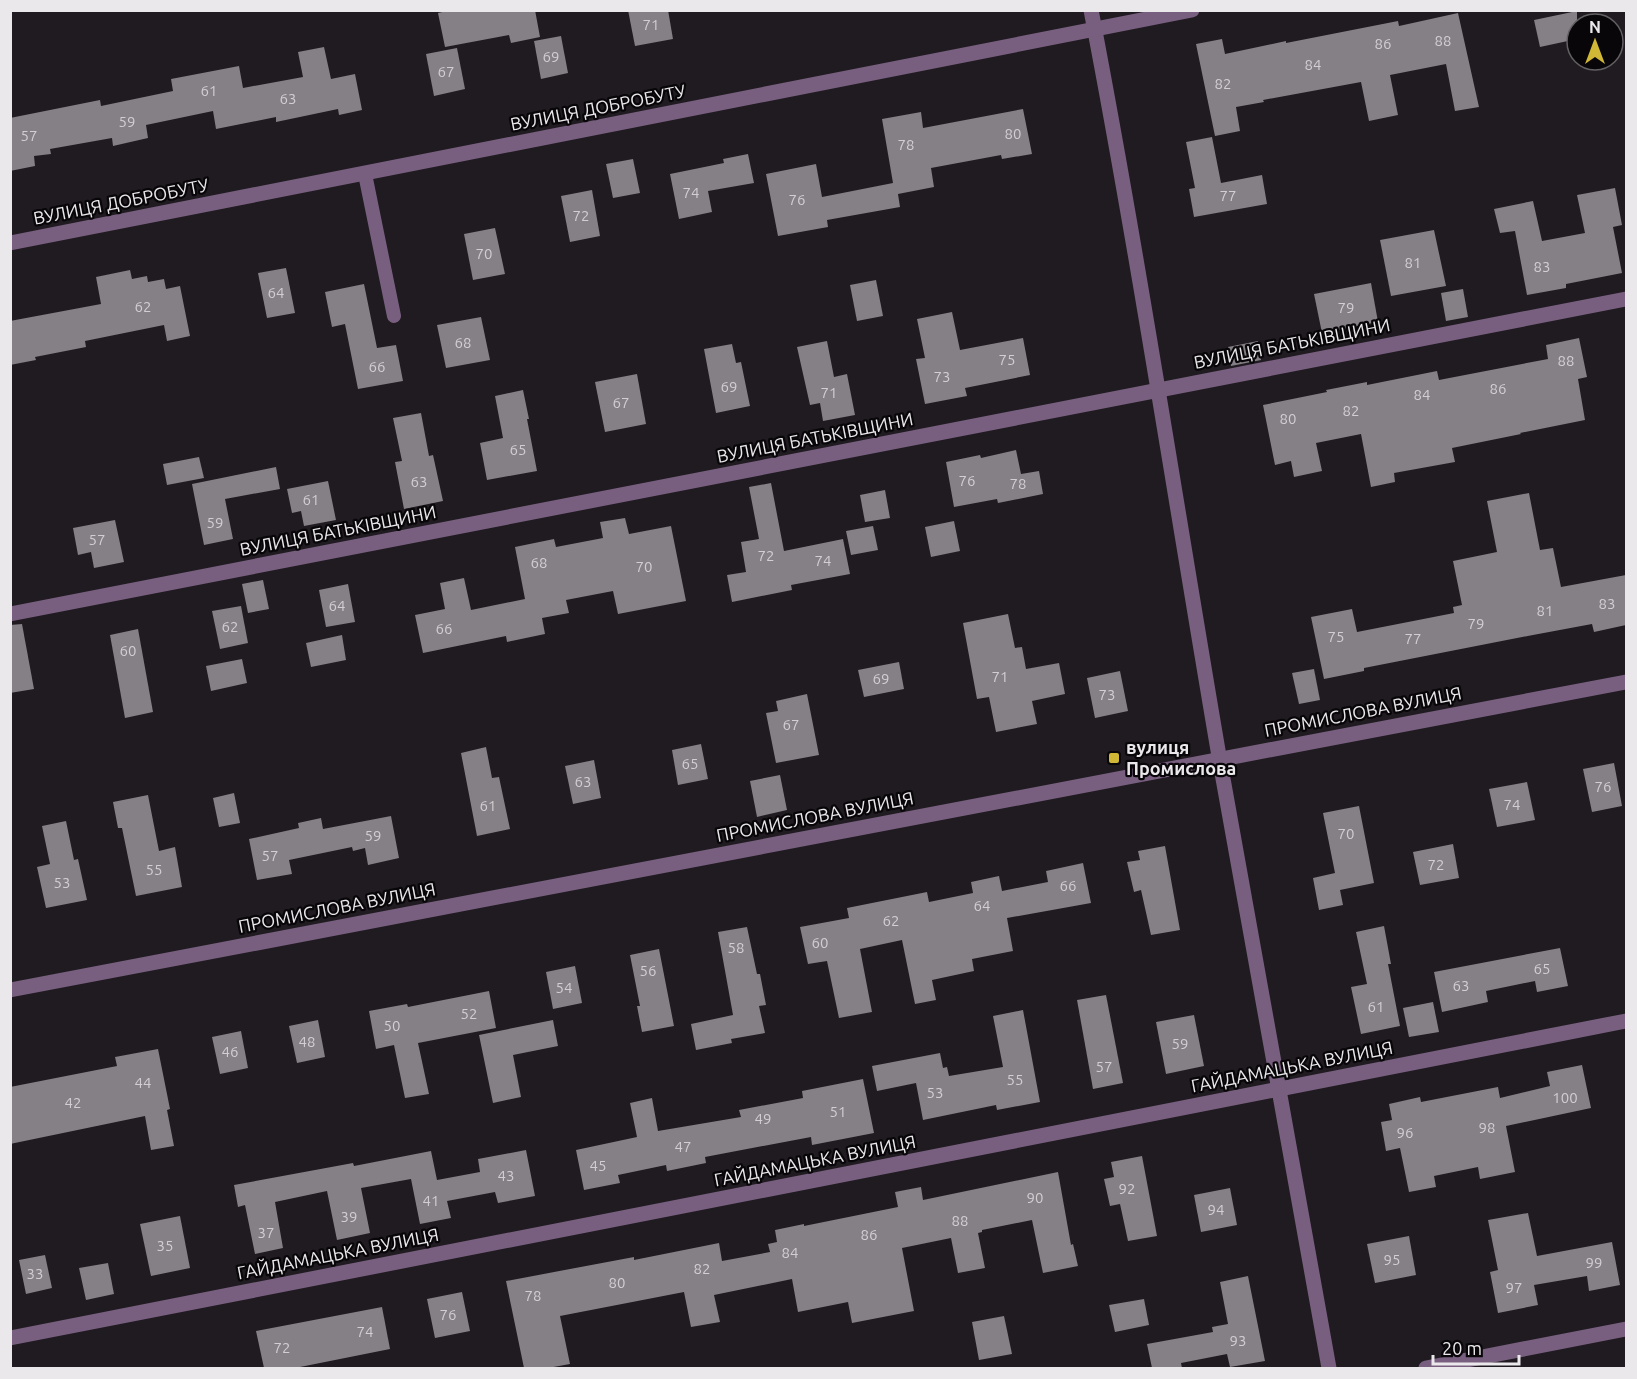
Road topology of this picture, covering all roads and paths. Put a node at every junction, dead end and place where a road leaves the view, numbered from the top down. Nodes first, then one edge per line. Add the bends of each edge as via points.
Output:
1 (1091, 10) edge
2 (1192, 10) edge
3 (1095, 30) junction
4 (365, 174) junction
5 (10, 243) edge
6 (1626, 299) edge
7 (394, 316) dead end
8 (1159, 390) junction
9 (10, 614) edge
10 (1626, 682) edge
11 (1220, 759) junction
12 (10, 990) edge
13 (1626, 1021) edge
14 (1278, 1090) junction
15 (1626, 1329) edge
16 (10, 1338) edge
17 (1329, 1368) edge
18 (1426, 1368) edge

1 - 3 street
2 - 3 street, ВУЛИЦЯ ДОБРОБУТУ
3 - 4 street, ВУЛИЦЯ ДОБРОБУТУ
3 - 8 street
4 - 5 street, ВУЛИЦЯ ДОБРОБУТУ
4 - 7 lane
6 - 8 street, ВУЛИЦЯ БАТЬКІВЩИНИ
8 - 9 street, ВУЛИЦЯ БАТЬКІВЩИНИ
8 - 11 street
10 - 11 street, ПРОМИСЛОВА ВУЛИЦЯ
11 - 12 street, ПРОМИСЛОВА ВУЛИЦЯ
11 - 14 street
13 - 14 street, ГАЙДАМАЦЬКА ВУЛИЦЯ
14 - 16 street, ГАЙДАМАЦЬКА ВУЛИЦЯ
14 - 17 street
15 - 18 street

